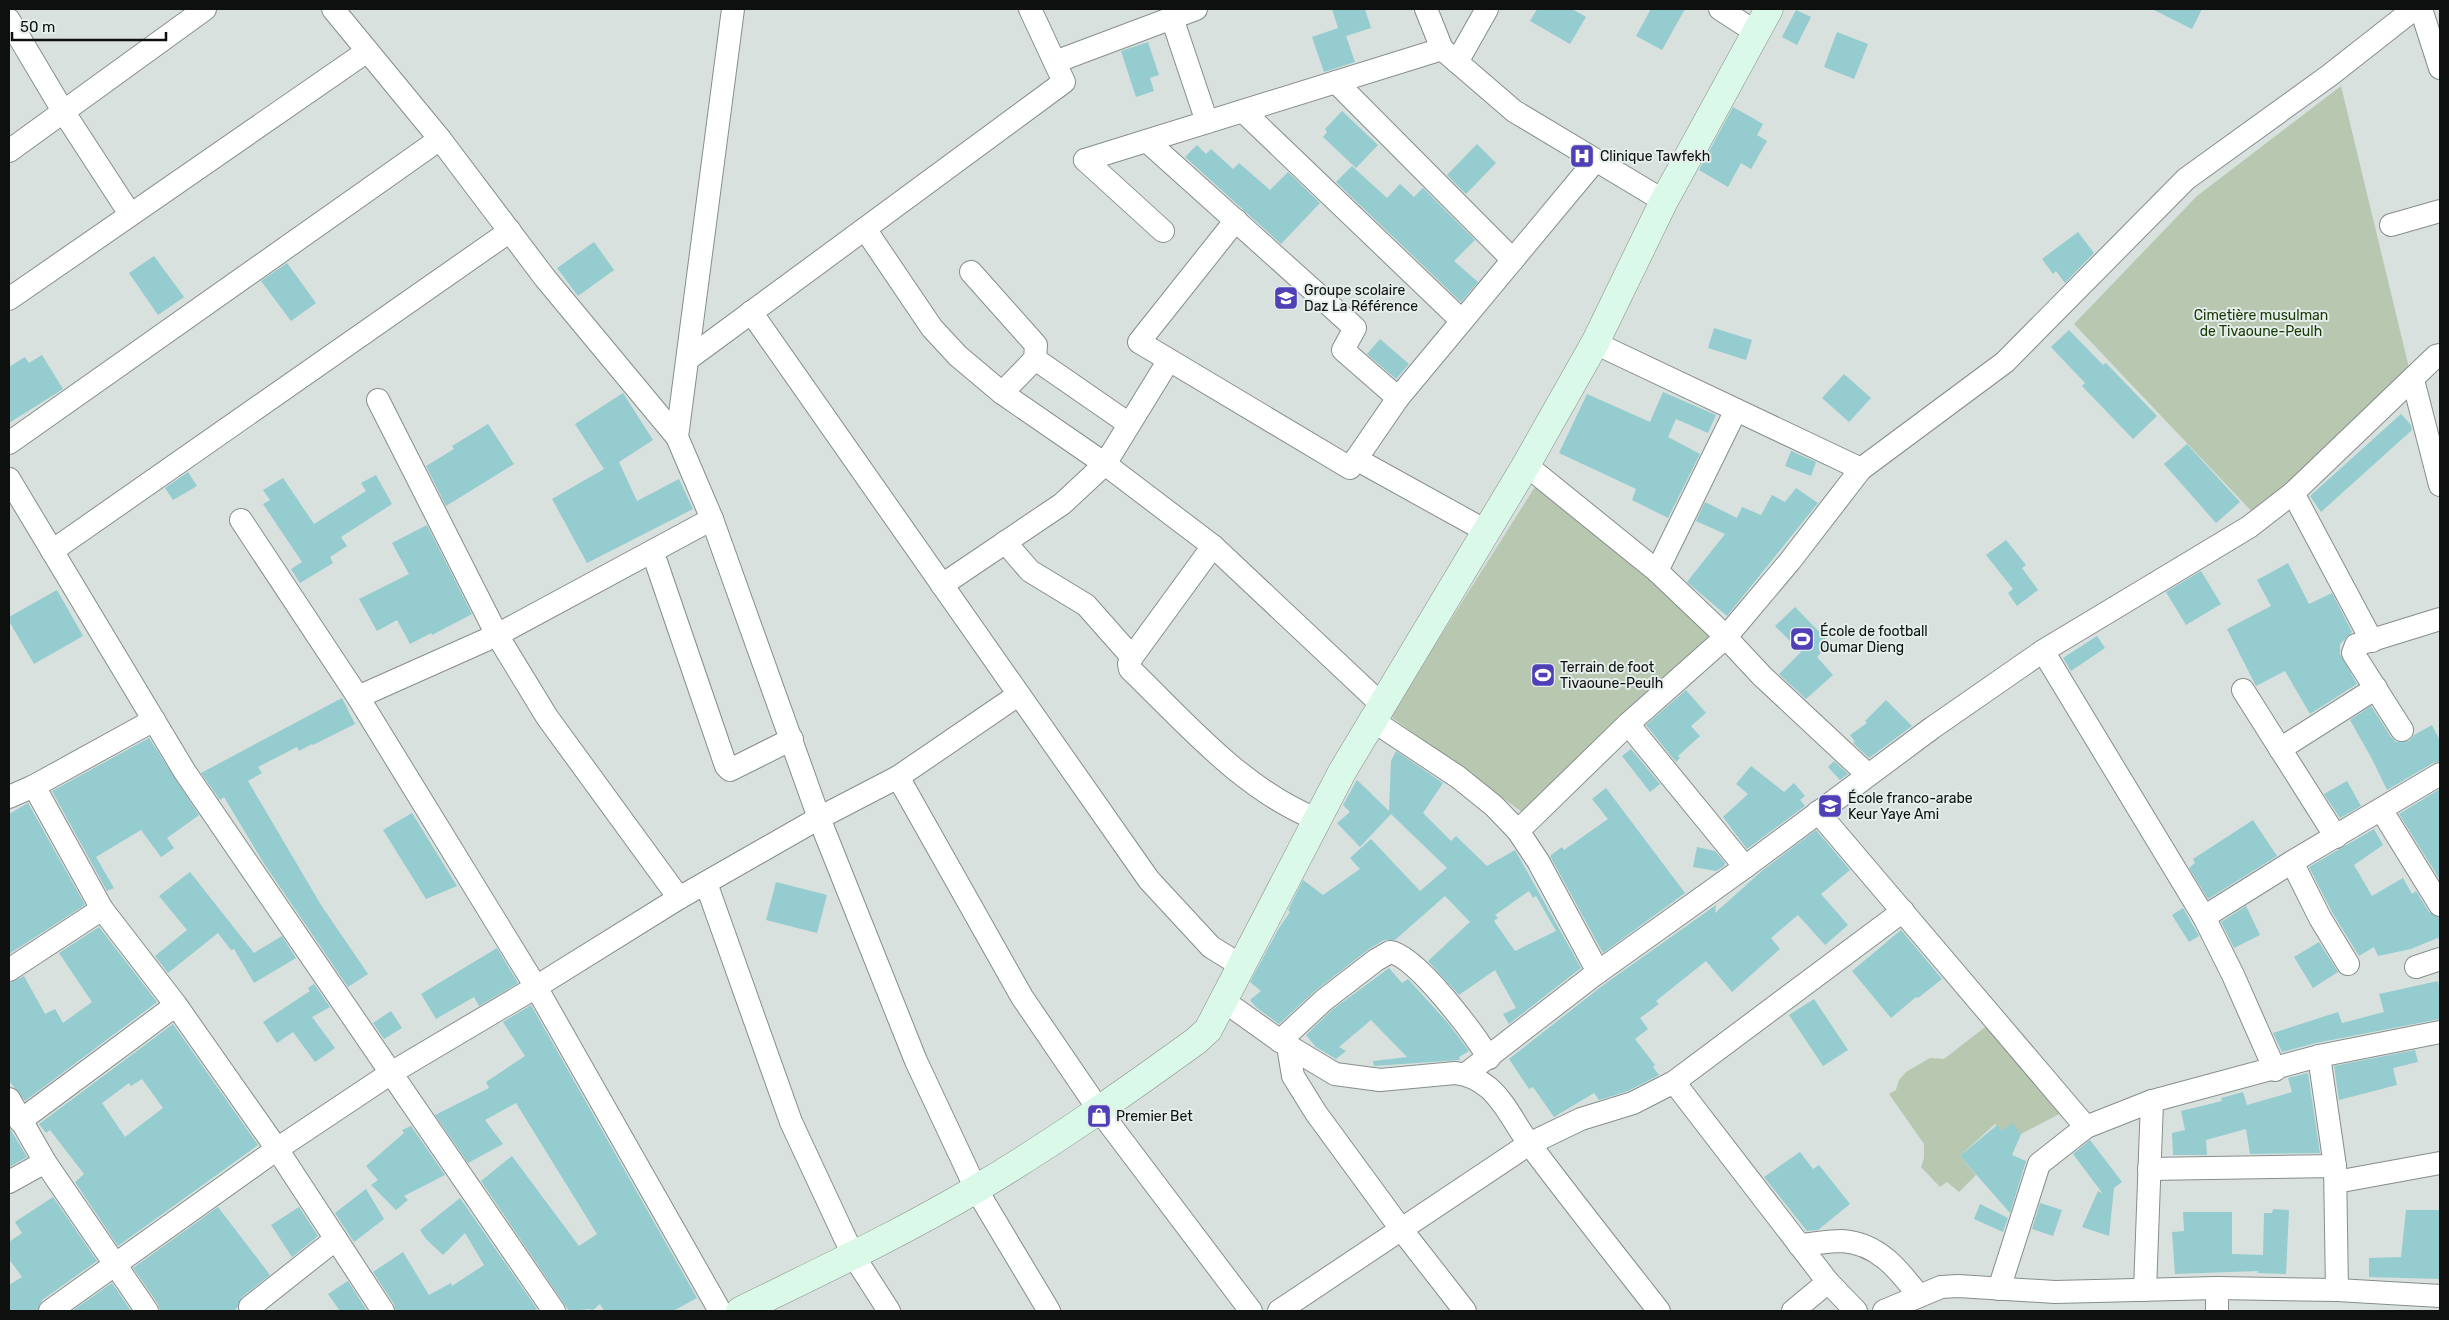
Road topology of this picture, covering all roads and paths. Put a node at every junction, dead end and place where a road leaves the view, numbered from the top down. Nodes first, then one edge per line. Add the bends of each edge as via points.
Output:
1 (205, 9) edge
2 (333, 9) edge
3 (733, 9) edge
4 (1030, 9) edge
5 (1196, 9) edge
6 (1426, 9) edge
7 (1487, 9) edge
8 (1720, 9) edge
9 (2414, 9) edge
10 (2421, 9) edge
11 (1172, 18) junction
12 (9, 20) edge
13 (1763, 21) edge
14 (366, 52) junction
15 (1449, 56) junction
16 (1055, 62) junction
17 (2440, 68) edge
18 (1336, 82) junction
19 (1242, 111) junction
20 (63, 112) junction
21 (1207, 122) junction
22 (440, 139) junction
23 (1147, 141) junction
24 (9, 151) edge
25 (1595, 161) junction
26 (1664, 201) junction
27 (2440, 212) edge
28 (130, 214) junction
29 (1236, 220) junction
30 (2391, 225) dead end
31 (864, 229) junction
32 (510, 231) junction
33 (1163, 231) dead end
34 (1513, 260) junction
35 (971, 272) dead end
36 (9, 299) edge
37 (751, 312) junction
38 (1462, 321) junction
39 (1595, 343) junction
40 (2440, 355) edge
41 (688, 359) junction
42 (1035, 359) junction
43 (1169, 360) junction
44 (2414, 380) junction
45 (1002, 393) junction
46 (1398, 398) junction
47 (378, 400) dead end
48 (1736, 410) junction
49 (1129, 424) junction
50 (677, 437) junction
51 (9, 443) edge
52 (1356, 459) junction
53 (1105, 464) junction
54 (1526, 465) junction
55 (1861, 469) junction
56 (9, 479) edge
57 (2440, 485) edge
58 (2293, 493) junction
59 (712, 519) junction
60 (241, 520) dead end
61 (1486, 531) junction
62 (1005, 542) junction
63 (1213, 546) junction
64 (52, 551) junction
65 (653, 552) junction
66 (1657, 571) junction
67 (942, 585) junction
68 (2440, 619) edge
69 (497, 634) junction
70 (1726, 637) junction
71 (2372, 641) junction
72 (2043, 650) junction
73 (1132, 657) junction
74 (2376, 688) junction
75 (2243, 690) dead end
76 (1018, 695) junction
77 (358, 697) junction
78 (1377, 713) junction
79 (154, 720) junction
80 (1628, 724) junction
81 (2402, 730) dead end
82 (792, 739) junction
83 (2280, 749) junction
84 (1868, 774) junction
85 (2440, 774) edge
86 (898, 776) junction
87 (34, 786) junction
88 (9, 797) edge
89 (2382, 811) junction
90 (1818, 812) junction
91 (820, 818) junction
92 (1316, 819) junction
93 (1518, 831) junction
94 (2336, 837) junction
95 (2292, 862) junction
96 (1746, 868) junction
97 (706, 883) junction
98 (679, 898) junction
99 (2440, 905) edge
100 (102, 909) junction
101 (1903, 911) junction
102 (2204, 917) junction
103 (2440, 959) edge
104 (2348, 964) dead end
105 (1242, 966) junction
106 (2416, 967) dead end
107 (9, 970) edge
108 (1598, 972) junction
109 (536, 987) junction
110 (1224, 1001) junction
111 (176, 1005) junction
112 (2440, 1032) edge
113 (1284, 1044) junction
114 (2319, 1056) junction
115 (1489, 1058) junction
116 (2275, 1070) junction
117 (391, 1073) junction
118 (1466, 1074) junction
119 (1674, 1082) junction
120 (9, 1099) edge
121 (2152, 1101) junction
122 (1100, 1110) junction
123 (20, 1121) junction
124 (2086, 1127) junction
125 (1529, 1144) junction
126 (277, 1149) junction
127 (44, 1162) junction
128 (2440, 1163) edge
129 (2149, 1169) junction
130 (2335, 1174) junction
131 (9, 1182) edge
132 (976, 1189) junction
133 (1401, 1229) junction
134 (336, 1239) junction
135 (1799, 1245) junction
136 (853, 1255) junction
137 (115, 1265) junction
138 (1828, 1282) junction
139 (2217, 1288) junction
140 (1999, 1289) junction
141 (2145, 1290) junction
142 (2337, 1290) junction
143 (1919, 1296) junction
144 (2440, 1296) edge
145 (2056, 1302) edge
146 (2369, 1302) edge
147 (250, 1307) dead end
148 (50, 1311) edge
149 (147, 1311) edge
150 (383, 1311) edge
151 (554, 1311) edge
152 (720, 1311) edge
153 (740, 1311) edge
154 (889, 1311) edge
155 (1049, 1311) edge
156 (1251, 1311) edge
157 (1279, 1311) edge
158 (1464, 1311) edge
159 (1659, 1311) edge
160 (1793, 1311) edge
161 (1856, 1311) edge
162 (1884, 1311) edge
163 (2217, 1311) edge

1 - 20 street
2 - 14 street
3 - 41 street
4 - 16 street
5 - 11 street
6 - 15 street
7 - 15 street
8 - 13 street
9 - 55 street via 2330,75 2186,179 2005,362
10 - 17 street
11 - 16 street
11 - 21 street
12 - 20 street
13 - 26 street
14 - 22 street
14 - 28 street
15 - 18 street
15 - 25 street via 1514,111
16 - 31 street via 1064,82
18 - 19 street
18 - 34 street
19 - 21 street
19 - 38 street
20 - 24 street
20 - 28 street
21 - 23 street
22 - 32 street
22 - 51 street
23 - 29 street
23 - 33 street via 1085,160
25 - 26 street
25 - 34 street
26 - 39 street
27 - 30 street
28 - 36 street
29 - 43 street via 1139,342
29 - 46 street via 1355,328 1343,350
31 - 37 street
31 - 45 street via 932,328 958,356
32 - 50 street
32 - 64 street
34 - 38 street
35 - 42 street via 1036,345
37 - 41 street
37 - 67 street
38 - 46 street
39 - 48 street
39 - 54 street
40 - 44 street
41 - 50 street
42 - 45 street
42 - 49 street
43 - 49 street
43 - 52 street via 1350,468
44 - 57 street
44 - 58 street
45 - 53 street
46 - 52 street
47 - 69 street
48 - 55 street
48 - 66 street
49 - 53 street
50 - 59 street
52 - 61 street
53 - 62 street via 1062,504
53 - 63 street
54 - 61 street
54 - 66 street
55 - 70 street
56 - 64 street
58 - 71 street
58 - 72 street via 2249,527
59 - 65 street
59 - 82 street
60 - 77 street
61 - 78 street
62 - 67 street
62 - 73 street via 1030,572 1086,605
63 - 73 street
63 - 78 street
64 - 79 street
65 - 69 street
65 - 82 street via 726,766 730,770
66 - 70 street
67 - 76 street
68 - 71 street
69 - 77 street
69 - 98 street via 547,717
70 - 80 street
70 - 84 street via 1762,676
71 - 74 street via 2356,645 2353,653
72 - 84 street
72 - 102 street
73 - 92 street via 1130,669 1229,764 1268,795
74 - 81 street
74 - 83 street
75 - 83 street
76 - 86 street
76 - 105 street via 1149,880 1211,947
77 - 109 street
78 - 92 street
78 - 93 street via 1494,806
79 - 87 street
79 - 117 street via 185,772
80 - 93 street
80 - 96 street
82 - 91 street
83 - 94 street
84 - 90 street
85 - 89 street
86 - 91 street
86 - 122 street via 1022,997
87 - 88 street
87 - 100 street
89 - 94 street
89 - 99 street
90 - 96 street
90 - 101 street
91 - 97 street
91 - 132 street via 916,1061
92 - 105 street
93 - 108 street via 1538,861
94 - 95 street
95 - 102 street
95 - 104 street
96 - 108 street
97 - 98 street
97 - 136 street via 791,1122
98 - 109 street
100 - 107 street
100 - 111 street
101 - 119 street
101 - 124 street
102 - 116 street
103 - 106 street
105 - 110 street
108 - 115 street
109 - 117 street
109 - 152 street
110 - 113 street
110 - 122 street via 1202,1036
111 - 123 street
111 - 126 street
112 - 114 street
113 - 115 street via 1324,1000 1390,952 1403,956 1447,1001
113 - 118 street via 1335,1074 1360,1079
113 - 133 street via 1300,1088
114 - 116 street
114 - 130 street
115 - 118 street
116 - 121 street
117 - 126 street
117 - 151 street
118 - 125 street via 1490,1089
119 - 125 street via 1633,1103 1581,1119
119 - 135 street
120 - 123 street
121 - 124 street
121 - 129 street
122 - 132 street
122 - 156 street
123 - 127 street
124 - 140 street via 2039,1164
125 - 133 street
125 - 159 street
126 - 134 street
126 - 137 street
127 - 131 street
127 - 137 street
128 - 130 street
129 - 130 street
129 - 141 street
130 - 142 street
132 - 136 street
132 - 155 street
133 - 157 street
133 - 158 street
134 - 147 street
134 - 150 street
135 - 138 street
135 - 143 street via 1843,1241 1870,1249 1887,1258
136 - 153 street
136 - 154 street
137 - 148 street
137 - 149 street
138 - 160 street
138 - 161 street
139 - 141 street
139 - 142 street
139 - 163 street
140 - 143 street via 1941,1287
140 - 145 street
141 - 145 street
142 - 146 street
143 - 162 street
144 - 146 street

